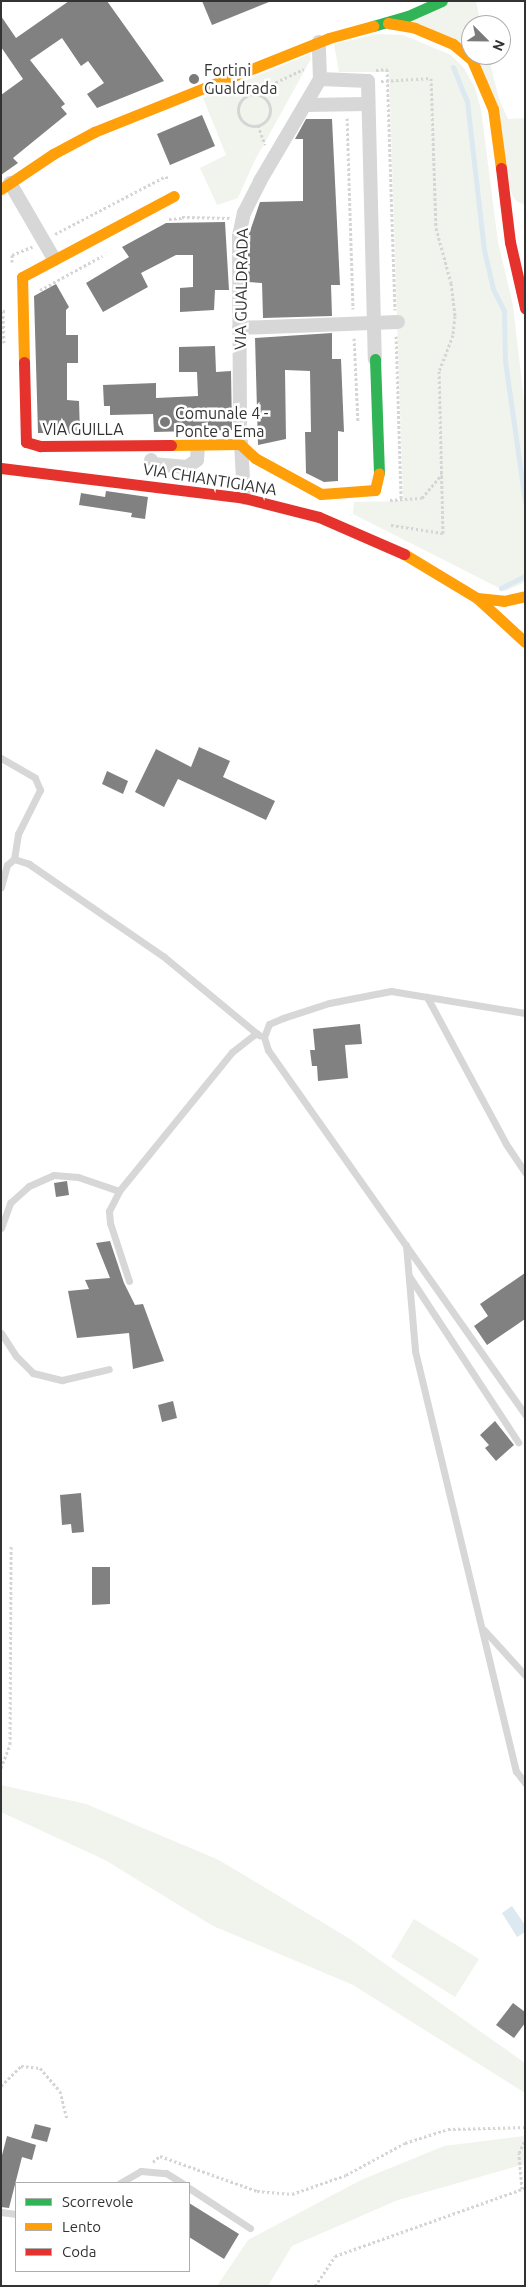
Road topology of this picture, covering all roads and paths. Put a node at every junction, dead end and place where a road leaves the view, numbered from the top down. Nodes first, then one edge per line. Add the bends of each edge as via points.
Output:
1 (442, 1) edge
2 (381, 22) junction
3 (319, 42) junction
4 (309, 66) dead end
5 (320, 79) junction
6 (368, 81) junction
7 (252, 93) junction
8 (368, 104) junction
9 (305, 105) junction
10 (338, 115) dead end
11 (258, 125) junction
12 (265, 145) dead end
13 (5, 186) edge
14 (174, 196) junction
15 (182, 218) junction
16 (232, 218) dead end
17 (164, 220) dead end
18 (54, 235) dead end
19 (107, 253) dead end
20 (54, 259) junction
21 (37, 292) dead end
22 (525, 308) edge
23 (398, 322) dead end
24 (374, 323) junction
25 (353, 324) junction
26 (239, 328) junction
27 (375, 359) joint
28 (358, 426) dead end
29 (198, 444) junction
30 (240, 444) junction
31 (151, 460) dead end
32 (1, 468) edge
33 (443, 474) junction
34 (244, 498) junction
35 (381, 500) dead end
36 (380, 524) dead end
37 (525, 596) edge
38 (477, 598) junction
39 (525, 642) edge
40 (1, 758) edge
41 (14, 859) junction
42 (1, 887) edge
43 (427, 997) junction
44 (525, 1013) edge
45 (256, 1034) junction
46 (264, 1036) junction
47 (525, 1172) edge
48 (119, 1191) junction
49 (1, 1228) edge
50 (406, 1244) junction
51 (409, 1276) junction
52 (128, 1281) dead end
53 (1, 1334) edge
54 (109, 1369) dead end
55 (525, 1414) edge
56 (518, 1442) dead end
57 (11, 1545) dead end
58 (484, 1629) junction
59 (525, 1675) edge
60 (1, 1768) edge
61 (525, 1783) edge
62 (1, 2086) edge
63 (67, 2119) dead end
64 (525, 2127) edge
65 (525, 2140) edge
66 (141, 2172) junction
67 (122, 2182) edge
68 (180, 2182) edge
69 (523, 2188) edge
70 (190, 2189) edge
71 (1, 2212) edge
72 (15, 2214) edge
73 (250, 2228) dead end
74 (316, 2286) edge

1 - 2 street via 432,8
2 - 3 street
2 - 22 street via 415,28 442,39 464,52 480,74 493,109 510,242
3 - 5 street
3 - 13 street via 94,132
4 - 7 path
5 - 6 street
5 - 9 street, VIA GUALDRADA
6 - 8 street
6 - 33 path via 431,78 436,228 451,283 455,316 453,335 439,371
7 - 11 path via 263,96 270,109 266,119
7 - 11 path via 243,98 238,112 243,122
8 - 9 street
8 - 24 street
9 - 26 street, VIA GUALDRADA via 260,181 241,224
10 - 25 path via 349,115
11 - 12 path
13 - 20 street
14 - 15 path
14 - 18 path via 166,176
14 - 20 street, VIA GUILLA
15 - 16 path
15 - 17 path
19 - 21 path
20 - 29 street, VIA GUILLA via 22,277 26,442 40,446
23 - 24 street
24 - 25 street
24 - 27 street
25 - 26 street
25 - 28 path
26 - 30 street, VIA GUALDRADA
27 - 30 street via 379,480 375,490 321,494 254,458
29 - 30 street, VIA GUILLA
29 - 31 street via 196,460 186,467 152,464
30 - 34 street, VIA GUALDRADA
32 - 34 street, VIA CHIANTIGIANA via 46,471
33 - 35 path via 422,498
33 - 36 path via 443,534
34 - 38 street, VIA CHIANTIGIANA via 287,508 366,535 409,555
37 - 38 street via 504,601
38 - 39 street, VIA CHIANTIGIANA
40 - 41 lane via 35,778 40,790 18,834
41 - 42 lane via 7,865
41 - 45 lane via 29,864 164,956
43 - 44 lane
43 - 46 lane via 391,991 329,1003 269,1024
43 - 47 lane via 506,1144
45 - 46 lane
45 - 48 lane via 232,1052
46 - 50 lane via 268,1050
48 - 49 lane via 78,1177 54,1174 29,1186 10,1203
48 - 52 lane via 109,1211 110,1224
50 - 51 lane
50 - 55 lane
51 - 56 lane
51 - 58 lane via 415,1351
53 - 54 lane via 33,1373 62,1380
57 - 60 path via 10,1744
58 - 59 lane
58 - 61 lane via 516,1771
62 - 63 path via 21,2066 40,2068 60,2091
64 - 66 path via 448,2129 405,2143 346,2175 292,2194 257,2191 160,2156
65 - 69 path via 519,2153
66 - 67 lane
66 - 68 lane via 166,2173
69 - 74 path via 335,2256
70 - 73 lane
71 - 72 lane

